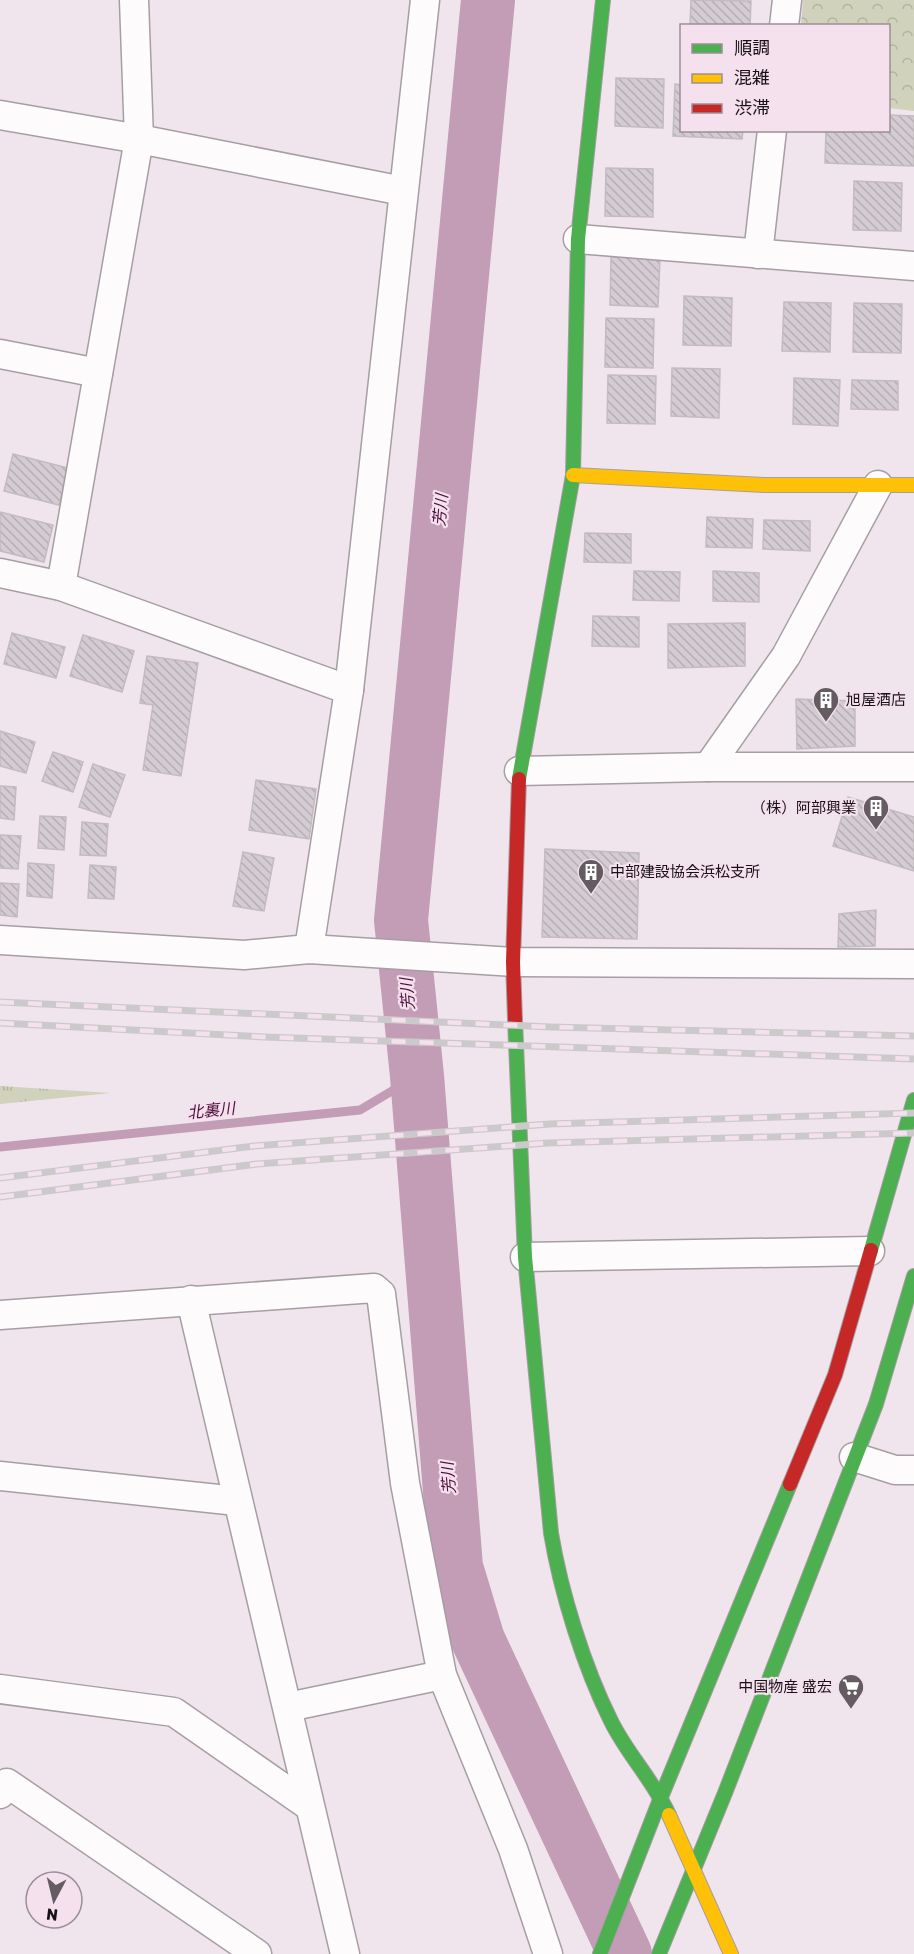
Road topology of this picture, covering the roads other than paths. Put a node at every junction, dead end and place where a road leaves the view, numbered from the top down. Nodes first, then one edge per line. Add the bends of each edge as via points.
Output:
1 (134, 0) edge
2 (425, 0) edge
3 (603, 0) edge
4 (787, 0) edge
5 (784, 24) edge
6 (0, 115) edge
7 (772, 132) edge
8 (139, 139) junction
9 (403, 191) junction
10 (578, 239) junction
11 (758, 254) junction
12 (914, 266) edge
13 (0, 354) edge
14 (98, 373) junction
15 (573, 475) junction
16 (878, 485) junction
17 (914, 485) edge
18 (0, 573) edge
19 (60, 586) junction
20 (349, 690) junction
21 (708, 767) junction
22 (914, 767) edge
23 (519, 771) junction
24 (0, 940) edge
25 (315, 950) junction
26 (513, 963) junction
27 (914, 964) edge
28 (914, 1100) edge
29 (870, 1251) junction
30 (525, 1257) junction
31 (914, 1276) edge
32 (191, 1300) junction
33 (0, 1315) edge
34 (854, 1457) junction
35 (914, 1470) edge
36 (0, 1476) edge
37 (237, 1501) junction
38 (442, 1675) junction
39 (0, 1689) edge
40 (288, 1707) junction
41 (0, 1794) edge
42 (661, 1797) junction
43 (309, 1806) junction
44 (695, 1868) junction
45 (257, 1954) edge
46 (345, 1954) edge
47 (548, 1954) edge
48 (600, 1954) edge
49 (659, 1954) edge
50 (731, 1954) edge

1 - 8 street
2 - 9 street
3 - 10 street
4 - 5 street
6 - 8 street
7 - 11 street
8 - 9 street
8 - 14 street
9 - 20 street
10 - 11 street
10 - 15 street
11 - 12 street
13 - 14 street
14 - 19 street
15 - 16 street via 764,485
15 - 23 street
16 - 17 street
16 - 21 street via 786,656
18 - 19 street
19 - 20 street
20 - 25 street
21 - 22 street
21 - 23 street
23 - 26 street
24 - 25 street via 244,955
25 - 26 street
26 - 27 street
26 - 30 street
28 - 29 street
29 - 30 street
29 - 42 street via 835,1375
30 - 42 street via 557,1569 575,1630 611,1722
31 - 34 street via 876,1404
32 - 33 street
32 - 37 street
32 - 38 street via 374,1288 381,1294 405,1483
34 - 35 street via 895,1470
34 - 44 street
36 - 37 street
37 - 40 street
38 - 40 street
38 - 47 street via 513,1850
39 - 43 street via 174,1712
40 - 43 street
41 - 45 street via 7,1783
42 - 44 street
42 - 48 street
43 - 46 street
44 - 49 street
44 - 50 street

